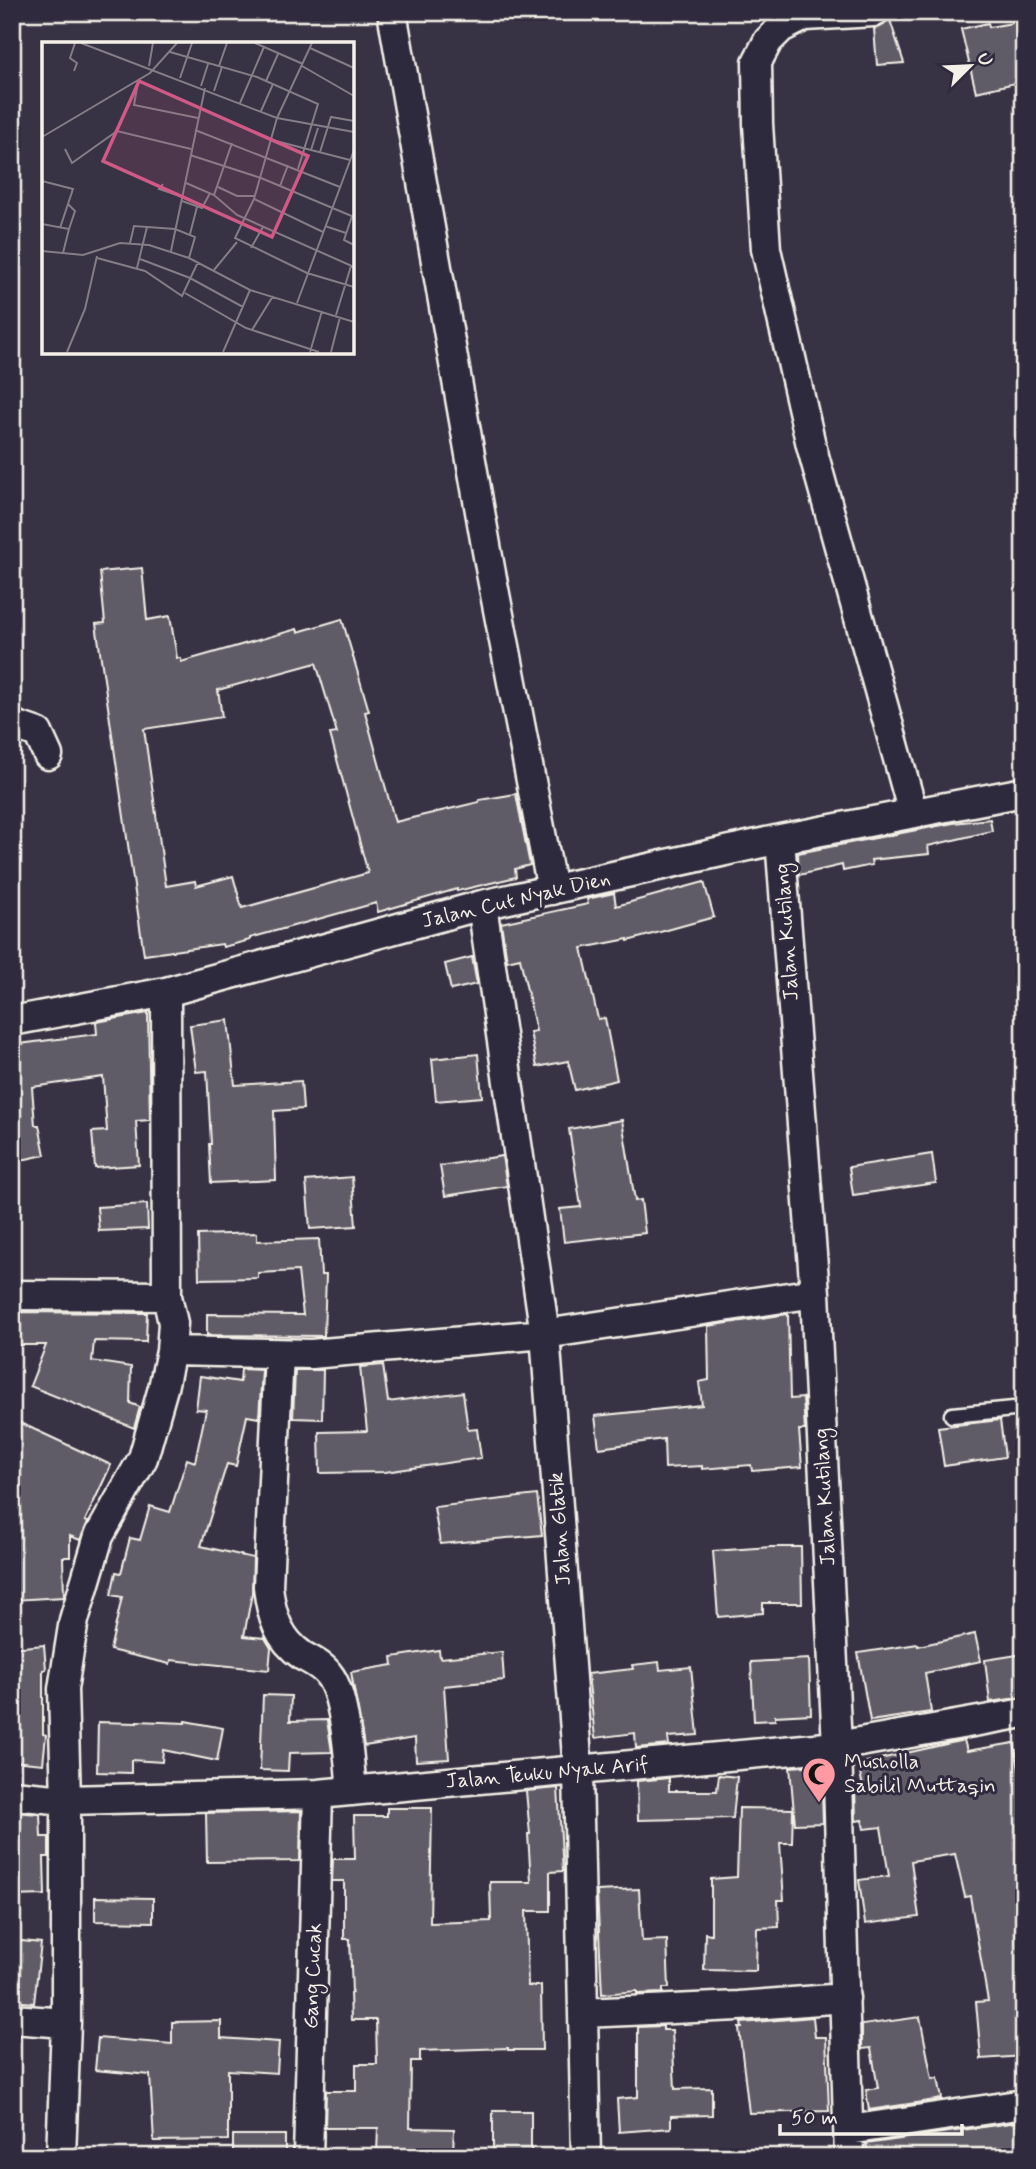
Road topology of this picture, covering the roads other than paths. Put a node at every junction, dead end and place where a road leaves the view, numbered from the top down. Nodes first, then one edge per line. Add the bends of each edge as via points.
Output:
1 (392, 12) edge
2 (874, 12) edge
3 (12, 724) edge
4 (48, 755) dead end
5 (1024, 792) edge
6 (913, 813) junction
7 (780, 839) junction
8 (552, 890) junction
9 (482, 905) junction
10 (166, 992) junction
11 (12, 1021) edge
12 (816, 1293) junction
13 (12, 1295) edge
14 (167, 1296) junction
15 (545, 1334) junction
16 (171, 1351) junction
17 (279, 1354) junction
18 (1024, 1408) edge
19 (952, 1415) dead end
20 (1024, 1713) edge
21 (837, 1746) junction
22 (578, 1771) junction
23 (352, 1791) junction
24 (318, 1794) junction
25 (12, 1795) edge
26 (66, 1800) junction
27 (845, 1998) junction
28 (583, 2013) junction
29 (12, 2020) edge
30 (66, 2023) junction
31 (1024, 2105) edge
32 (849, 2143) edge
33 (61, 2157) edge
34 (308, 2157) edge
35 (586, 2157) edge

1 - 8 street
2 - 6 street via 805,16 781,28 757,62 758,124 766,249 811,444
3 - 4 street via 38,733
5 - 6 street, Jalan Cut Nyak Dien
6 - 7 street, Jalan Cut Nyak Dien
7 - 8 street, Jalan Cut Nyak Dien
7 - 12 street, Jalan Kutilang
8 - 9 street, Jalan Cut Nyak Dien
9 - 10 street, Jalan Cut Nyak Dien
9 - 15 street, Jalan Glatik
10 - 11 street, Jalan Cut Nyak Dien
10 - 14 street
12 - 15 street
12 - 21 street, Jalan Kutilang
13 - 14 street
14 - 16 street via 173,1323
15 - 17 street
15 - 22 street, Jalan Glatik
16 - 17 street
16 - 26 street via 144,1458 99,1536 74,1620 63,1689
17 - 23 street via 270,1604 287,1644 329,1675 336,1688
18 - 19 lane
20 - 21 street, Jalan Teuku Nyak Arif
21 - 22 street, Jalan Teuku Nyak Arif
21 - 27 street, Jalan Kutilang
22 - 23 street, Jalan Teuku Nyak Arif
22 - 28 street, Jalan Glatik
23 - 24 street, Jalan Teuku Nyak Arif
24 - 26 street, Jalan Teuku Nyak Arif
24 - 34 street, Gang Cucak
25 - 26 street, Jalan Teuku Nyak Arif
26 - 30 street
27 - 28 street
27 - 32 street, Jalan Kutilang
28 - 35 street, Jalan Glatik
29 - 30 street
30 - 33 street
31 - 32 street

